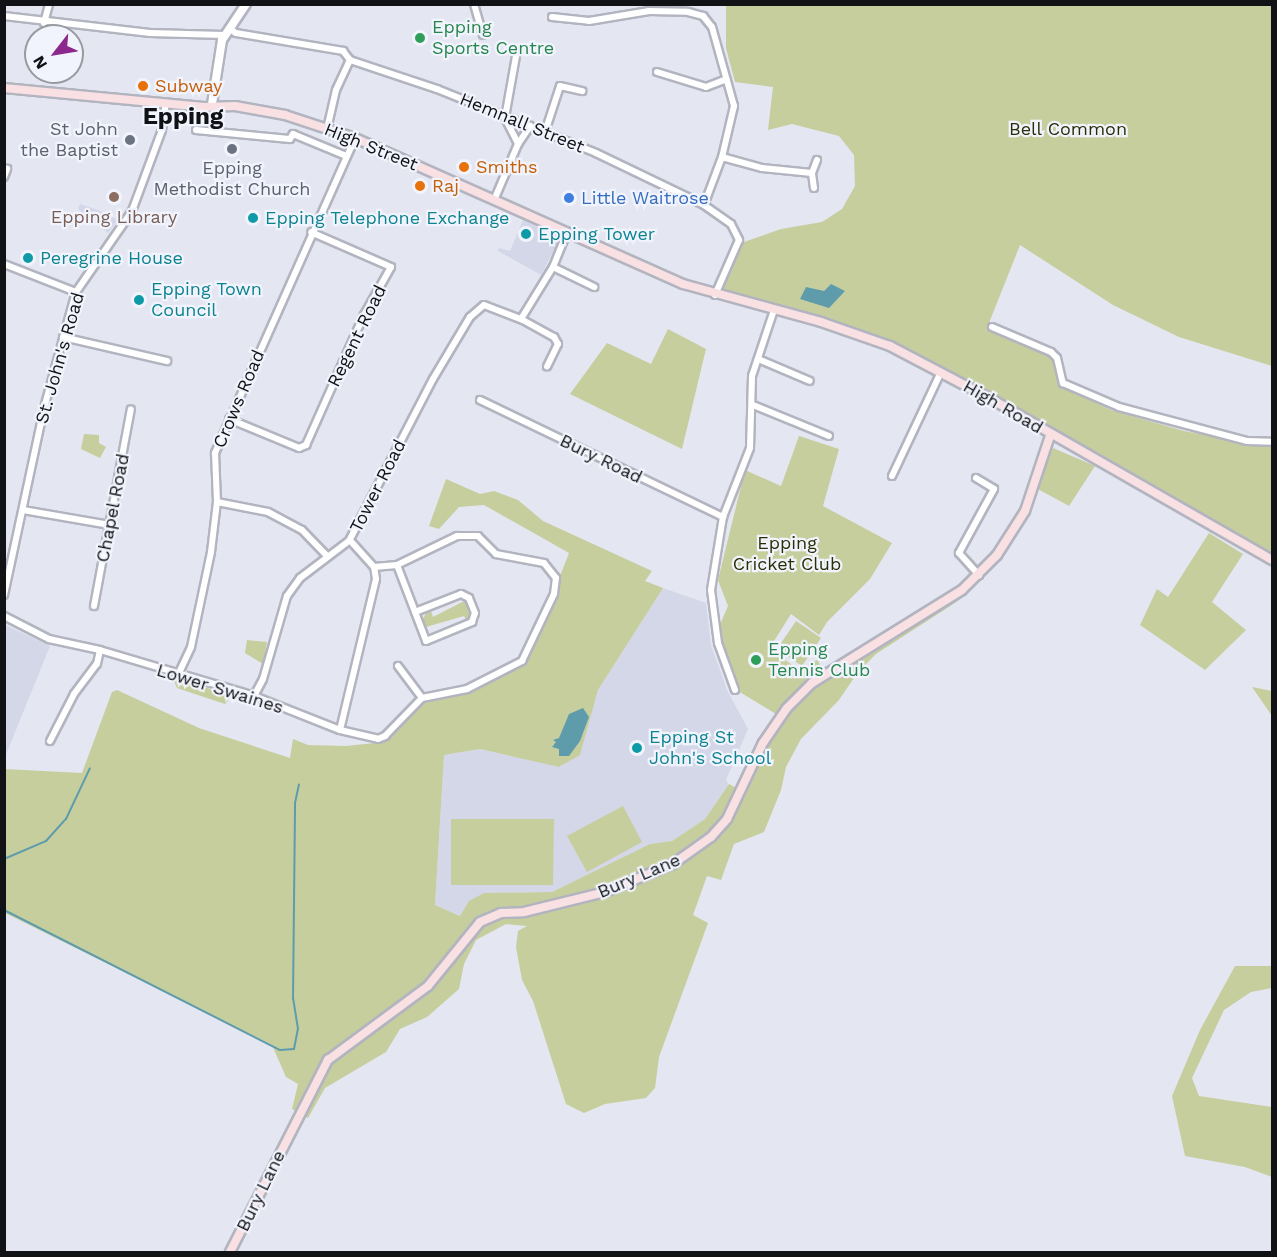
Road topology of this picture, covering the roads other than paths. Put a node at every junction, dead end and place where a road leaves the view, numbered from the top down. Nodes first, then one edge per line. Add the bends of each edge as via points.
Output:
1 (49, 4) edge
2 (246, 4) edge
3 (474, 4) edge
4 (689, 8) edge
5 (4, 16) edge
6 (552, 17) dead end
7 (44, 23) junction
8 (227, 32) junction
9 (483, 35) dead end
10 (516, 57) dead end
11 (350, 60) junction
12 (657, 72) dead end
13 (727, 79) junction
14 (4, 88) edge
15 (582, 91) dead end
16 (166, 103) junction
17 (212, 104) junction
18 (505, 118) junction
19 (530, 126) junction
20 (327, 129) junction
21 (196, 130) dead end
22 (545, 132) junction
23 (355, 138) junction
24 (518, 144) junction
25 (346, 156) junction
26 (722, 157) junction
27 (817, 160) dead end
28 (7, 169) dead end
29 (812, 173) junction
30 (4, 177) edge
31 (814, 188) dead end
32 (495, 198) junction
33 (704, 205) junction
34 (311, 232) junction
35 (567, 232) junction
36 (4, 264) edge
37 (553, 267) junction
38 (594, 287) dead end
39 (76, 292) junction
40 (716, 295) junction
41 (774, 310) junction
42 (521, 319) junction
43 (992, 327) dead end
44 (63, 337) junction
45 (758, 359) junction
46 (168, 362) dead end
47 (547, 367) dead end
48 (941, 372) junction
49 (810, 381) dead end
50 (480, 400) dead end
51 (753, 405) junction
52 (131, 409) dead end
53 (230, 419) junction
54 (1050, 435) junction
55 (829, 436) dead end
56 (1272, 442) edge
57 (892, 476) dead end
58 (976, 478) dead end
59 (217, 502) junction
60 (23, 510) junction
61 (723, 517) junction
62 (110, 525) junction
63 (350, 540) junction
64 (328, 557) junction
65 (1272, 560) edge
66 (397, 565) junction
67 (374, 567) junction
68 (979, 575) junction
69 (4, 595) edge
70 (94, 606) dead end
71 (415, 612) junction
72 (4, 616) edge
73 (99, 650) junction
74 (398, 666) dead end
75 (178, 675) junction
76 (735, 690) dead end
77 (254, 696) junction
78 (422, 698) junction
79 (340, 730) junction
80 (50, 741) dead end
81 (230, 1252) edge

1 - 7 street
2 - 8 street
3 - 9 street
4 - 6 street via 589,21
4 - 13 street via 712,27
5 - 7 street, Hemnall Street
7 - 8 street, Hemnall Street via 150,33
8 - 11 street, Hemnall Street via 343,51
8 - 17 street
10 - 18 street
11 - 18 street, Hemnall Street via 437,89
11 - 20 street via 336,90
12 - 13 street via 706,87
13 - 26 street via 734,106
14 - 16 main road, High Street
15 - 22 street via 560,86
16 - 17 main road, High Street via 204,107
16 - 39 street, St. John's Road via 162,130 132,211
17 - 20 main road, High Street via 285,115
18 - 19 street, Hemnall Street
18 - 24 street
19 - 22 street, Hemnall Street
19 - 24 street
20 - 23 main road, High Street
21 - 25 street via 290,139 293,134
22 - 33 street, Hemnall Street
23 - 25 street, Crows Road
23 - 32 main road, High Street
24 - 32 street
25 - 34 street, Crows Road
26 - 29 street via 762,168
26 - 33 street
27 - 29 street
28 - 30 street
29 - 31 street
32 - 35 main road, High Street
33 - 40 street, Hemnall Street via 731,224 739,240
34 - 53 street, Crows Road
34 - 53 street, Regent Road via 391,267 364,315 306,445 299,448
35 - 37 street
35 - 40 main road, High Street
36 - 39 street
37 - 38 street
37 - 42 street
39 - 44 street, St. John's Road
40 - 41 main road, High Road
41 - 45 street
41 - 48 main road, High Road via 873,339
42 - 47 street, Tower Road via 554,337 558,344
42 - 63 street, Tower Road via 493,306 476,309 434,379
43 - 56 street via 1051,352 1057,358 1063,383 1119,406 1247,441
44 - 46 street
44 - 60 street, St. John's Road
45 - 49 street
45 - 51 street via 752,376
48 - 54 main road, High Road
48 - 57 street
50 - 61 street, Bury Road
51 - 55 street
51 - 61 street via 750,448
52 - 62 street, Chapel Road
53 - 59 street, Crows Road via 215,453
54 - 65 main road, High Road
54 - 68 main road, Bury Lane via 1021,520 1008,543
58 - 68 street via 994,489 959,553
59 - 64 street via 268,512 302,530
59 - 75 street, Crows Road via 191,647
60 - 62 street
60 - 69 street, St. John's Road
61 - 76 street via 711,590 713,619
62 - 70 street, Chapel Road
63 - 64 street, Tower Road
63 - 67 street
64 - 77 street, Tower Road via 300,578 284,602 263,680
66 - 67 street
66 - 71 street
66 - 78 street via 457,536 478,536 496,554 544,563 556,578 554,594 522,661 467,689
67 - 79 street via 376,579
68 - 81 main road, Bury Lane via 951,597 812,683 787,708 763,743 727,819 693,852 605,892 524,912 501,913 469,931 428,986 362,1031 322,1067
71 - 71 street via 426,641 472,622 476,613 469,598 461,594
72 - 73 street, Lower Swaines via 49,639
73 - 75 street, Lower Swaines
73 - 80 street via 97,664 74,694
74 - 78 street
75 - 77 street, Lower Swaines
77 - 79 street, Lower Swaines
78 - 79 street, Lower Swaines via 378,739

